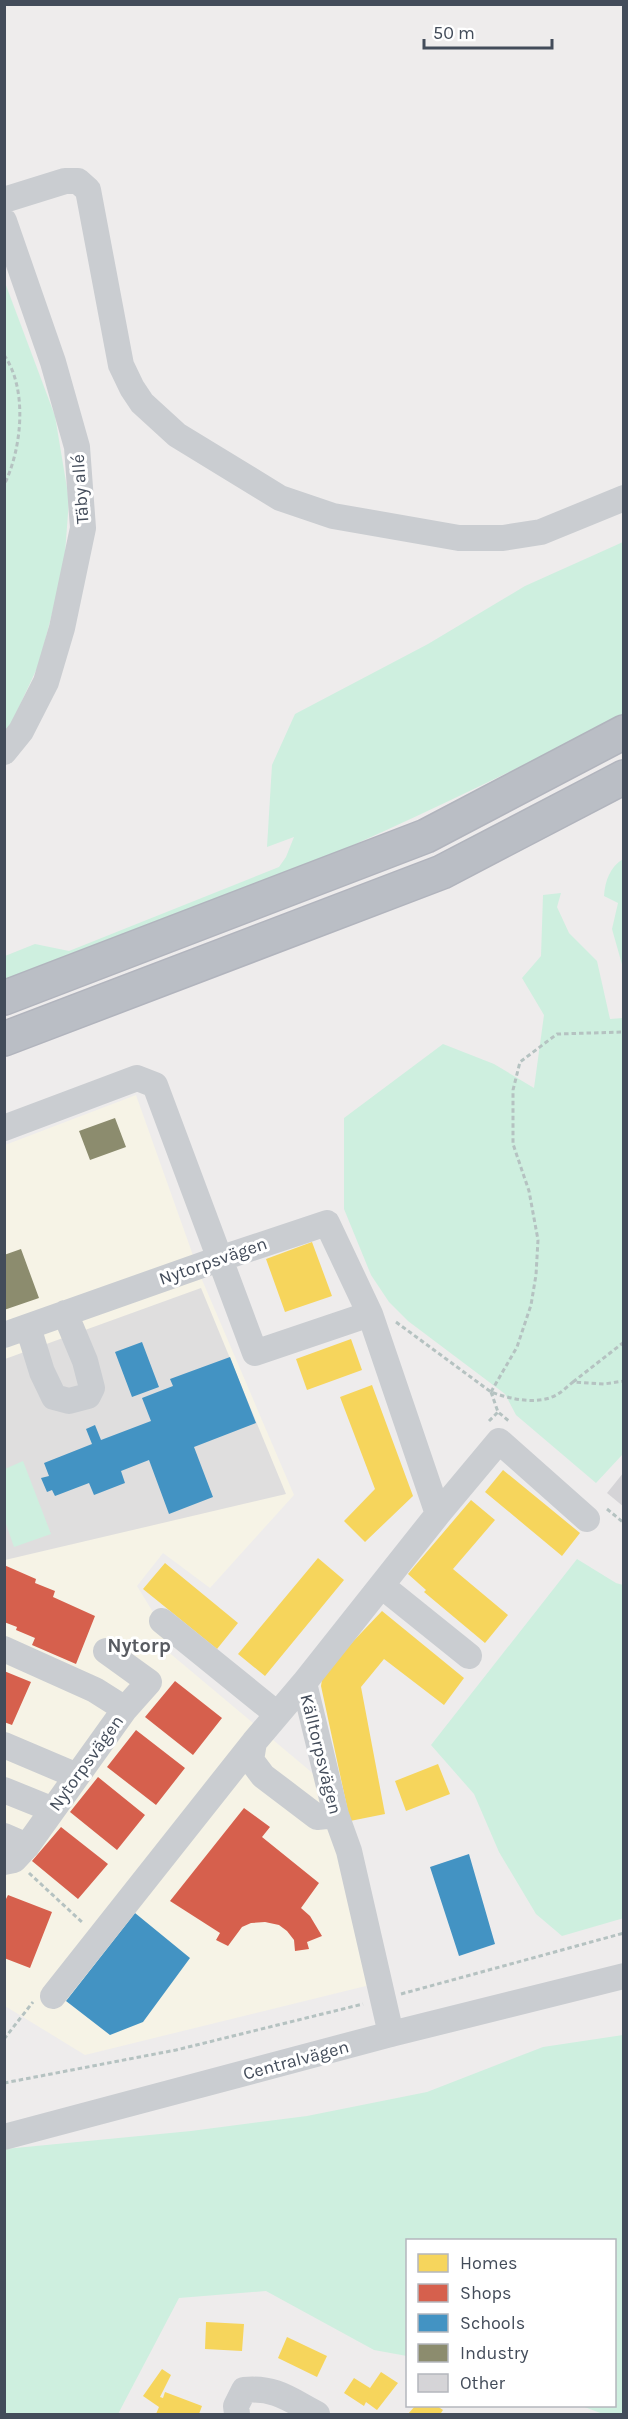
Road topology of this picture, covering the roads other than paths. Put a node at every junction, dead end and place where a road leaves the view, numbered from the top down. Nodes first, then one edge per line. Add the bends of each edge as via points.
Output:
1 (4, 200) edge
2 (4, 221) edge
3 (624, 498) edge
4 (624, 732) edge
5 (4, 752) edge
6 (624, 777) edge
7 (4, 998) edge
8 (4, 1039) edge
9 (4, 1128) edge
10 (219, 1259) junction
11 (65, 1313) junction
12 (382, 1317) junction
13 (28, 1326) junction
14 (4, 1335) edge
15 (438, 1514) junction
16 (587, 1519) dead end
17 (382, 1586) junction
18 (162, 1621) dead end
19 (4, 1649) edge
20 (106, 1651) dead end
21 (469, 1656) dead end
22 (304, 1683) junction
23 (125, 1710) junction
24 (277, 1714) junction
25 (254, 1742) junction
26 (4, 1745) edge
27 (77, 1776) junction
28 (4, 1790) edge
29 (51, 1809) junction
30 (336, 1815) junction
31 (12, 1851) edge
32 (624, 1976) edge
33 (53, 1996) dead end
34 (387, 2019) junction
35 (4, 2125) edge
36 (4, 2137) edge
37 (315, 2414) edge
38 (237, 2415) edge

1 - 3 street via 65,181 78,181 88,190 121,365 132,388 177,435 280,498 333,516 459,538 503,538 541,532
2 - 5 street, Täby allé via 53,362 77,447 83,528 46,682 21,731
4 - 7 highway via 426,836
6 - 8 highway via 442,872
9 - 10 street via 137,1078 155,1085
10 - 11 street, Nytorpsvägen
10 - 12 street, Nytorpsvägen via 327,1223
10 - 12 street via 255,1353
11 - 13 street, Nytorpsvägen
11 - 13 street via 85,1361 92,1388 88,1396 69,1401 54,1397
12 - 15 street
13 - 14 street, Nytorpsvägen
15 - 16 street, Källtorpsvägen via 499,1441
15 - 17 street, Källtorpsvägen
17 - 21 street
17 - 22 street, Källtorpsvägen
18 - 24 street
19 - 23 street, Nytorpsvägen via 95,1690
20 - 23 street via 149,1682
22 - 24 street
22 - 30 street, Källtorpsvägen
23 - 27 street, Nytorpsvägen
24 - 25 street
25 - 30 street via 251,1760 263,1776 317,1817
25 - 33 street
26 - 27 street
27 - 29 street, Nytorpsvägen
28 - 29 street
29 - 31 street, Nytorpsvägen
30 - 34 street, Källtorpsvägen
32 - 34 street, Centralvägen
34 - 35 street, Centralvägen
34 - 36 street, Centralvägen
37 - 38 street via 262,2388 244,2390 236,2406

